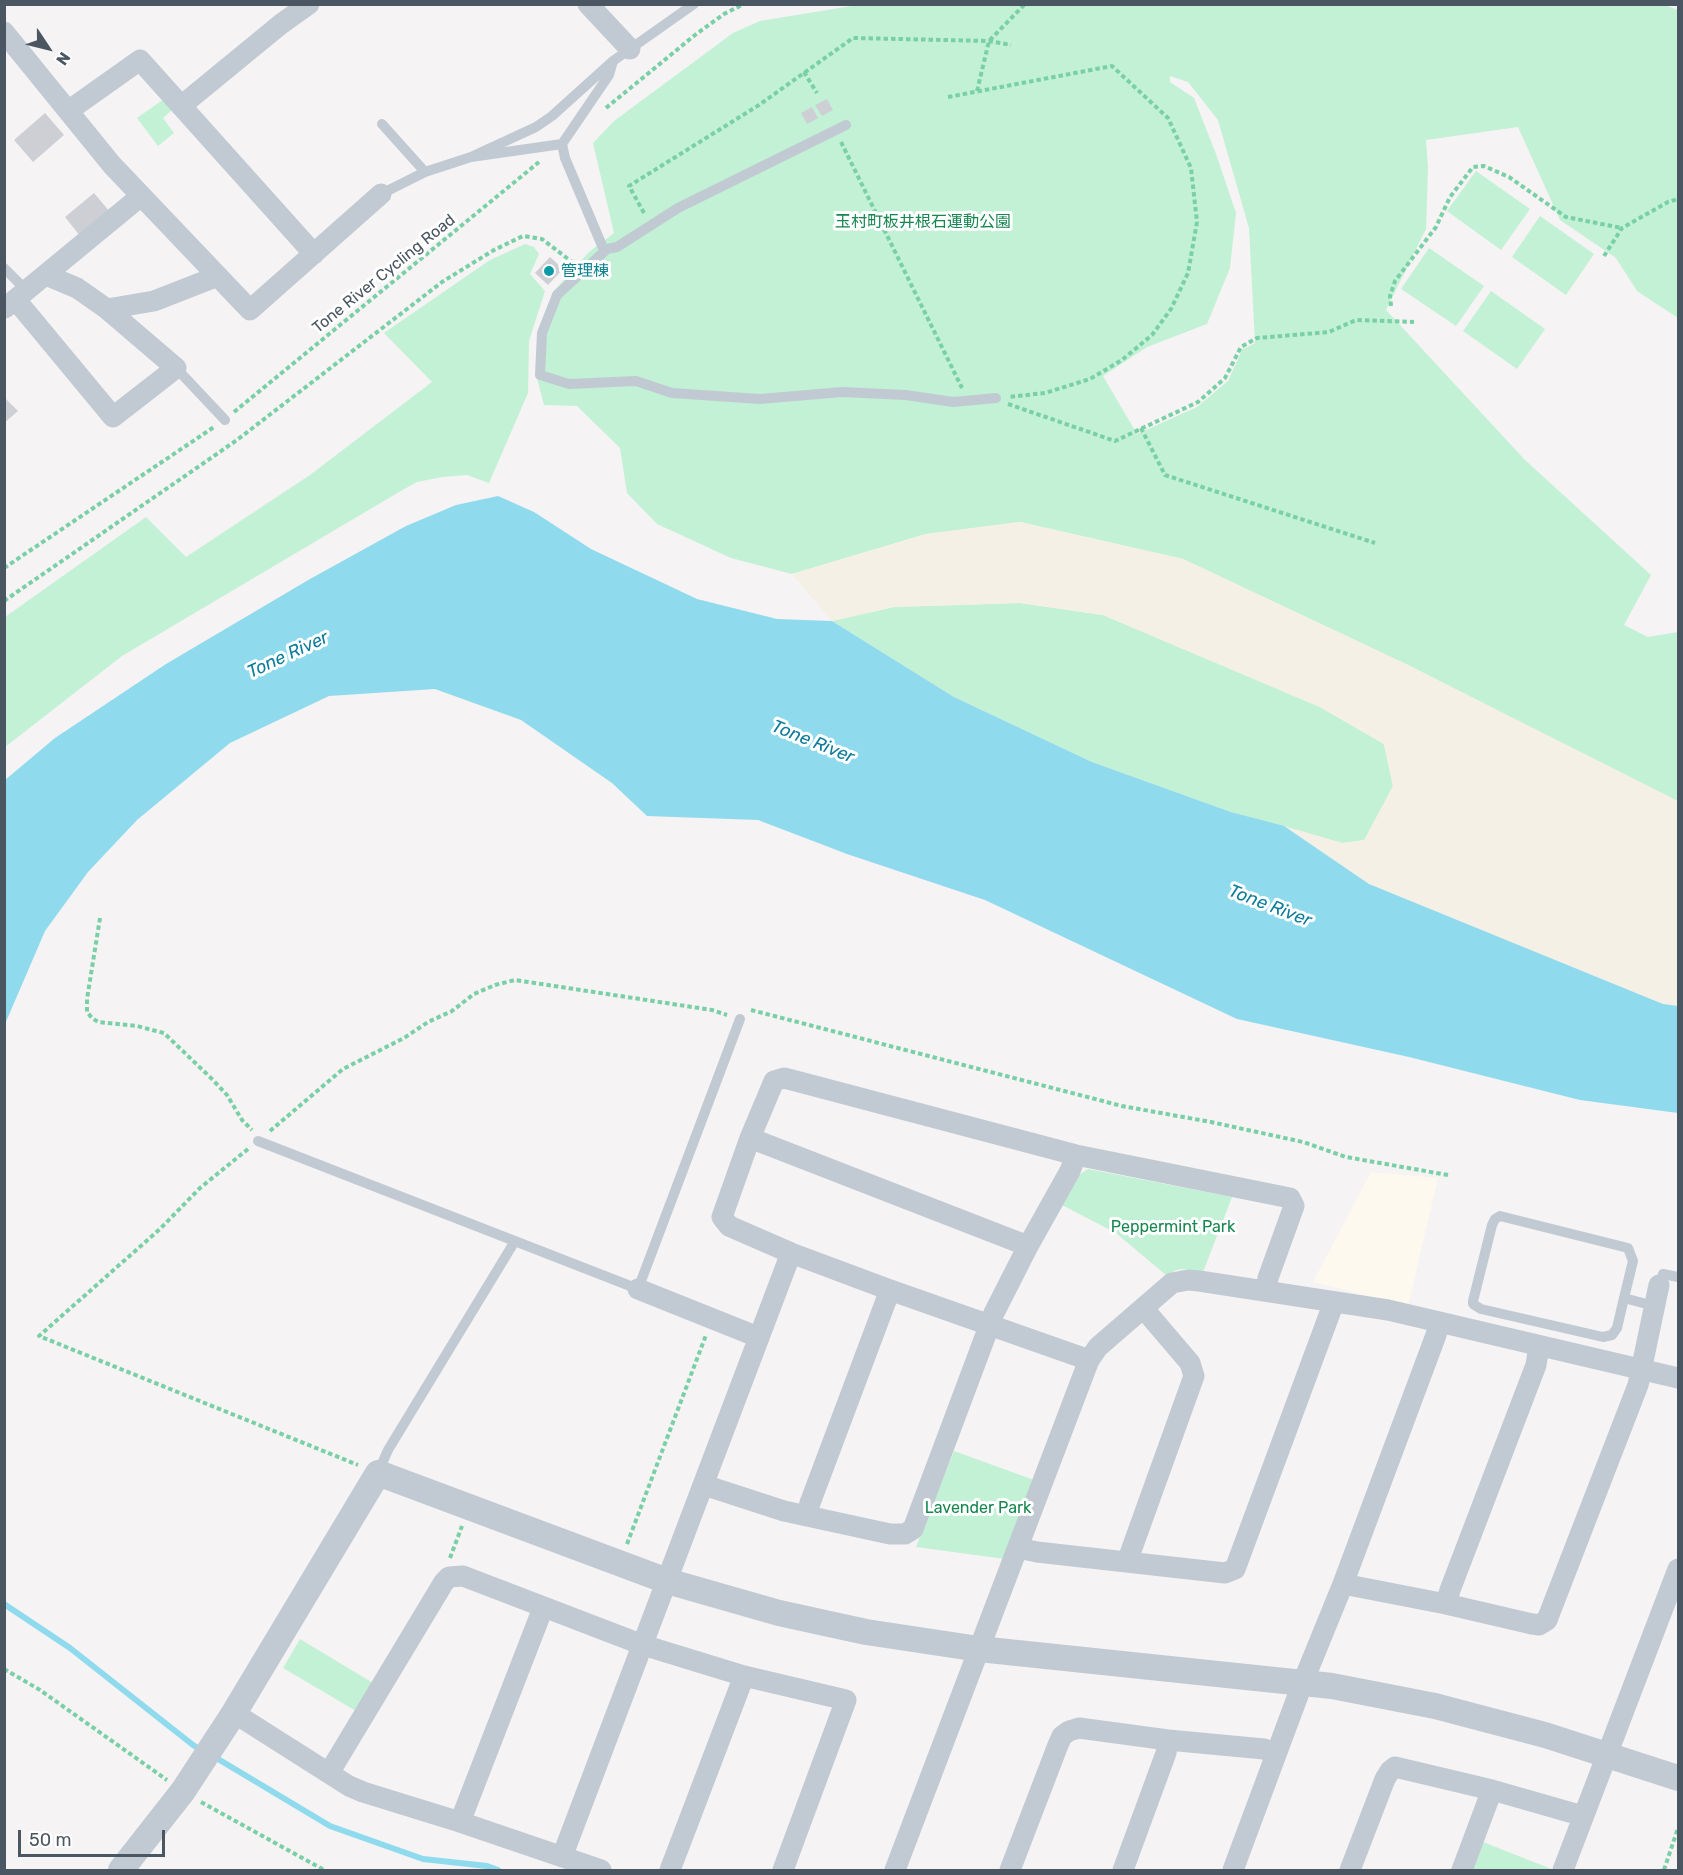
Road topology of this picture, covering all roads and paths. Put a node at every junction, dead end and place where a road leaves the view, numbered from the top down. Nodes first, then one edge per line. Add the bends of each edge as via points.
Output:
1 (309, 4) edge
2 (588, 4) edge
3 (694, 4) edge
4 (744, 4) edge
5 (1025, 4) edge
6 (4, 32) edge
7 (989, 41) junction
8 (1011, 45) dead end
9 (622, 55) junction
10 (804, 72) junction
11 (978, 91) junction
12 (817, 93) dead end
13 (948, 97) dead end
14 (181, 106) junction
15 (604, 109) dead end
16 (68, 111) junction
17 (382, 124) dead end
18 (841, 128) joint
19 (562, 144) junction
20 (471, 157) junction
21 (546, 157) dead end
22 (425, 172) junction
23 (381, 194) joint
24 (141, 196) junction
25 (1678, 199) edge
26 (639, 202) dead end
27 (1622, 228) junction
28 (607, 249) junction
29 (314, 254) junction
30 (1604, 256) dead end
31 (4, 268) edge
32 (586, 269) junction
33 (46, 275) junction
34 (218, 276) junction
35 (16, 300) edge
36 (1391, 306) dead end
37 (107, 309) junction
38 (1414, 322) dead end
39 (176, 368) junction
40 (996, 398) junction
41 (968, 400) junction
42 (237, 410) dead end
43 (225, 420) dead end
44 (213, 428) dead end
45 (1141, 428) junction
46 (1375, 543) dead end
47 (4, 568) edge
48 (4, 601) edge
49 (100, 918) dead end
50 (740, 1019) junction
51 (750, 1138) junction
52 (258, 1141) junction
53 (1076, 1155) junction
54 (1448, 1174) dead end
55 (515, 1241) junction
56 (1028, 1246) junction
57 (791, 1252) junction
58 (1678, 1277) edge
59 (1659, 1285) joint
60 (638, 1289) junction
61 (890, 1290) junction
62 (1266, 1291) junction
63 (1624, 1298) junction
64 (1334, 1302) junction
65 (1654, 1306) junction
66 (1144, 1309) junction
67 (712, 1319) junction
68 (1439, 1322) junction
69 (989, 1327) junction
70 (758, 1337) junction
71 (1539, 1346) junction
72 (1089, 1360) junction
73 (1641, 1369) junction
74 (1678, 1378) edge
75 (378, 1473) junction
76 (704, 1485) junction
77 (807, 1515) junction
78 (465, 1519) dead end
79 (1018, 1548) junction
80 (623, 1553) dead end
81 (1127, 1562) junction
82 (1678, 1569) edge
83 (449, 1576) junction
84 (667, 1581) junction
85 (1343, 1584) junction
86 (1446, 1604) junction
87 (543, 1608) junction
88 (643, 1645) junction
89 (979, 1649) junction
90 (4, 1669) edge
91 (744, 1676) junction
92 (1303, 1682) junction
93 (228, 1723) junction
94 (1168, 1740) junction
95 (1276, 1754) junction
96 (1607, 1754) junction
97 (329, 1773) junction
98 (1678, 1778) edge
99 (185, 1788) junction
100 (1492, 1790) junction
101 (1583, 1816) junction
102 (460, 1822) junction
103 (1678, 1828) edge
104 (562, 1857) junction
105 (121, 1870) edge
106 (324, 1870) edge
107 (602, 1870) edge
108 (670, 1870) edge
109 (783, 1870) edge
110 (895, 1870) edge
111 (1010, 1870) edge
112 (1123, 1870) edge
113 (1233, 1870) edge
114 (1350, 1870) edge
115 (1462, 1870) edge
116 (1563, 1870) edge
117 (1664, 1870) edge

1 - 14 street
2 - 9 street
3 - 9 lane
4 - 15 path via 695,35
5 - 7 path
6 - 16 street
7 - 8 path
7 - 10 path via 853,38
7 - 11 path
9 - 19 lane
9 - 20 lane via 536,127
10 - 12 path
10 - 26 path via 759,105 629,186
11 - 13 path
11 - 40 path via 1112,66 1168,118 1191,168 1197,222 1188,273 1171,309 1152,335 1122,360 1090,379 1045,393
14 - 16 street via 140,60
14 - 29 street
16 - 24 street
17 - 22 lane
18 - 28 lane via 678,208 617,247
18 - 41 path
19 - 20 lane
19 - 28 lane via 603,248
20 - 22 lane
21 - 42 path, Tone River Cycling Road
22 - 23 lane
23 - 29 street
24 - 33 street
24 - 34 street
25 - 27 path
27 - 30 path
27 - 36 path via 1566,217 1509,177 1484,166 1473,167 1450,197 1436,227 1395,281
28 - 32 lane
29 - 34 street via 250,310
31 - 35 lane
32 - 41 lane via 556,295 542,333 540,375 569,384 636,381 672,393 759,399 842,392 952,402
32 - 48 path via 564,258 542,239 523,236 494,250 442,282 237,440
33 - 35 street
33 - 37 street via 77,288
34 - 37 street via 154,301
35 - 39 street via 113,417
37 - 39 street
38 - 45 path via 1356,320 1329,332 1257,338 1241,347 1225,378 1198,402
39 - 43 lane
40 - 41 lane
40 - 45 path via 1115,441
44 - 47 path
45 - 46 path via 1165,475
49 - 52 path via 87,1012 98,1022 164,1033 227,1095
50 - 52 path via 712,1010 515,980 495,985 343,1069
50 - 54 path via 750,1010 1122,1106 1303,1142 1346,1157
50 - 60 lane
51 - 53 street via 772,1085 784,1078
51 - 56 street
51 - 57 street via 722,1217 729,1226
52 - 55 lane
52 - 75 path via 200,1188 160,1229 39,1336
53 - 56 street
53 - 62 street via 1290,1198 1294,1206
55 - 60 lane
55 - 75 lane via 388,1450
56 - 69 street
57 - 61 street
57 - 70 street
58 - 59 lane via 1663,1274
59 - 65 street
60 - 67 street
61 - 69 street
61 - 77 street
62 - 64 street
62 - 66 street via 1179,1281
63 - 63 lane via 1633,1260 1628,1248 1500,1216 1492,1224 1473,1301 1481,1309 1603,1337 1612,1335 1617,1328
63 - 65 lane
64 - 68 street
64 - 81 street via 1235,1569 1225,1573
65 - 73 street
66 - 72 street via 1098,1347
66 - 81 street via 1190,1363 1194,1376
67 - 70 street
67 - 80 path
68 - 71 street
68 - 85 street
69 - 72 street
69 - 77 street via 913,1529 905,1534 890,1534
70 - 76 street
71 - 73 street
71 - 86 street via 1536,1365
72 - 79 street
73 - 74 street
73 - 86 street via 1547,1620 1532,1624
75 - 84 street
75 - 93 street
76 - 77 street
76 - 84 street
78 - 83 path via 447,1565
79 - 81 street
79 - 89 street
82 - 96 street
83 - 87 street via 463,1576
83 - 97 street
84 - 88 street
84 - 89 street via 866,1632
85 - 86 street
85 - 92 street
87 - 88 street
87 - 102 street
88 - 91 street
88 - 104 street
89 - 92 street
89 - 110 street
90 - 99 path
91 - 108 street
91 - 109 street via 846,1700
92 - 95 street
92 - 96 street via 1435,1706
93 - 97 street
93 - 99 street
94 - 95 street via 1264,1749
94 - 111 street via 1079,1728 1062,1736
94 - 112 street
95 - 113 street
96 - 98 street
96 - 101 street
97 - 102 street via 375,1798
99 - 105 street
99 - 106 path
100 - 101 street
100 - 114 street via 1395,1767 1385,1779
100 - 115 street
101 - 116 street
102 - 104 street
103 - 117 path
104 - 107 street

